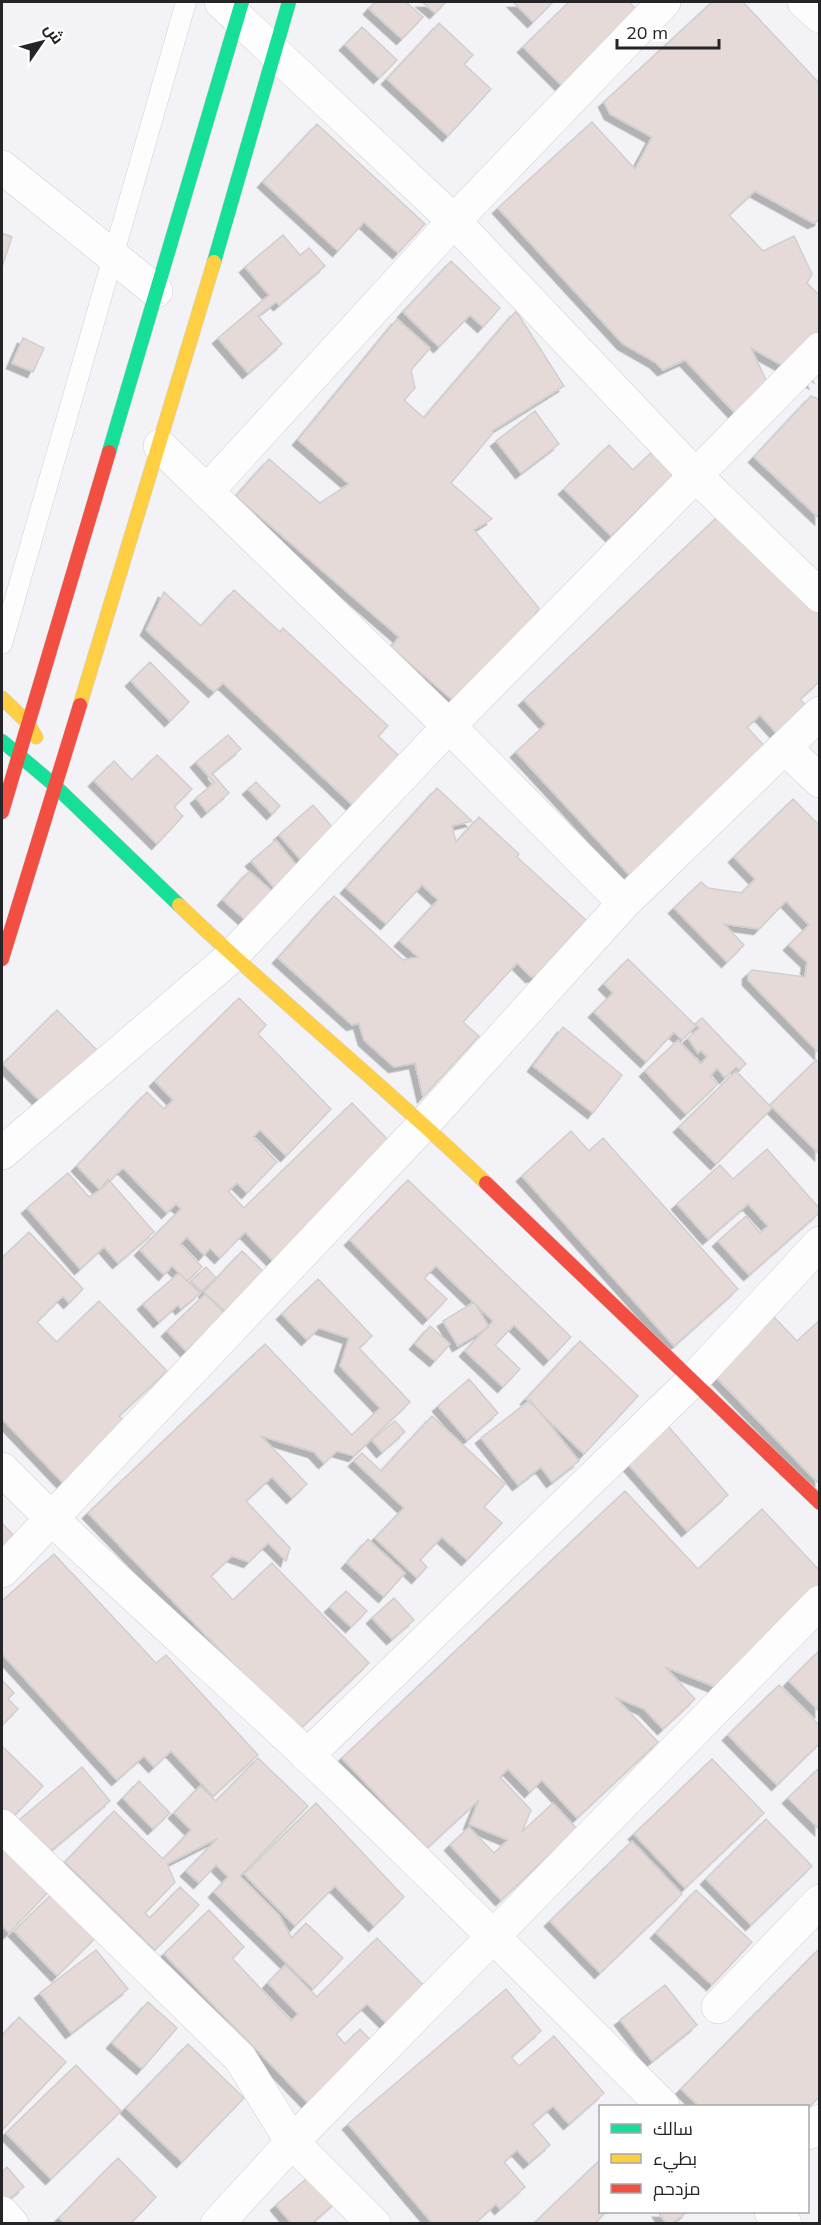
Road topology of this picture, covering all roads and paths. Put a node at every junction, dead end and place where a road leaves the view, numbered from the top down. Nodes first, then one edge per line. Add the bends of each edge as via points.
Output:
1 (186, 2) edge
2 (289, 2) edge
3 (664, 2) edge
4 (804, 2) edge
5 (234, 6) edge
6 (819, 16) edge
7 (274, 50) junction
8 (2, 167) edge
9 (454, 221) junction
10 (113, 256) junction
11 (156, 291) junction
12 (819, 349) edge
13 (160, 446) junction
14 (696, 476) junction
15 (207, 491) junction
16 (819, 596) edge
17 (2, 644) edge
18 (2, 698) edge
19 (819, 713) edge
20 (27, 722) junction
21 (450, 726) junction
22 (2, 741) edge
23 (786, 748) junction
24 (18, 756) junction
25 (819, 781) edge
26 (53, 784) junction
27 (2, 812) edge
28 (624, 903) junction
29 (231, 956) junction
30 (2, 958) edge
31 (424, 1124) junction
32 (2, 1153) edge
33 (819, 1243) edge
34 (692, 1381) junction
35 (2, 1469) edge
36 (819, 1503) edge
37 (49, 1517) junction
38 (2, 1571) edge
39 (819, 1602) edge
40 (307, 1756) junction
41 (2, 1826) edge
42 (819, 1901) edge
43 (494, 1936) junction
44 (718, 2007) dead end
45 (662, 2105) edge
46 (292, 2142) junction
47 (2, 2213) edge
48 (773, 2213) edge
49 (359, 2218) edge
50 (12, 2223) edge
51 (217, 2223) edge
52 (785, 2223) edge

1 - 10 lane
2 - 7 main road
3 - 9 street
4 - 6 street
5 - 7 street
5 - 11 main road
7 - 9 street
7 - 13 main road
8 - 10 street
9 - 14 street
9 - 15 street
10 - 11 street
10 - 17 lane
11 - 20 main road
12 - 14 street
13 - 15 street
13 - 26 main road
14 - 16 street
14 - 21 street
15 - 21 street
18 - 20 main road
19 - 23 street
20 - 24 main road
20 - 26 main road via 45,755
21 - 28 street
21 - 29 street
22 - 24 main road
23 - 25 street
23 - 28 street
24 - 26 main road
24 - 27 main road
26 - 29 main road
26 - 30 main road
28 - 31 street
29 - 31 main road
29 - 32 street
31 - 34 main road
31 - 37 street
33 - 34 street
34 - 36 main road
34 - 40 street
35 - 37 street
37 - 38 street
37 - 40 street
39 - 43 street
40 - 43 street
41 - 46 street via 240,2058
42 - 44 street
43 - 45 street
43 - 46 street
46 - 49 street
46 - 51 street
47 - 50 street
48 - 52 street

